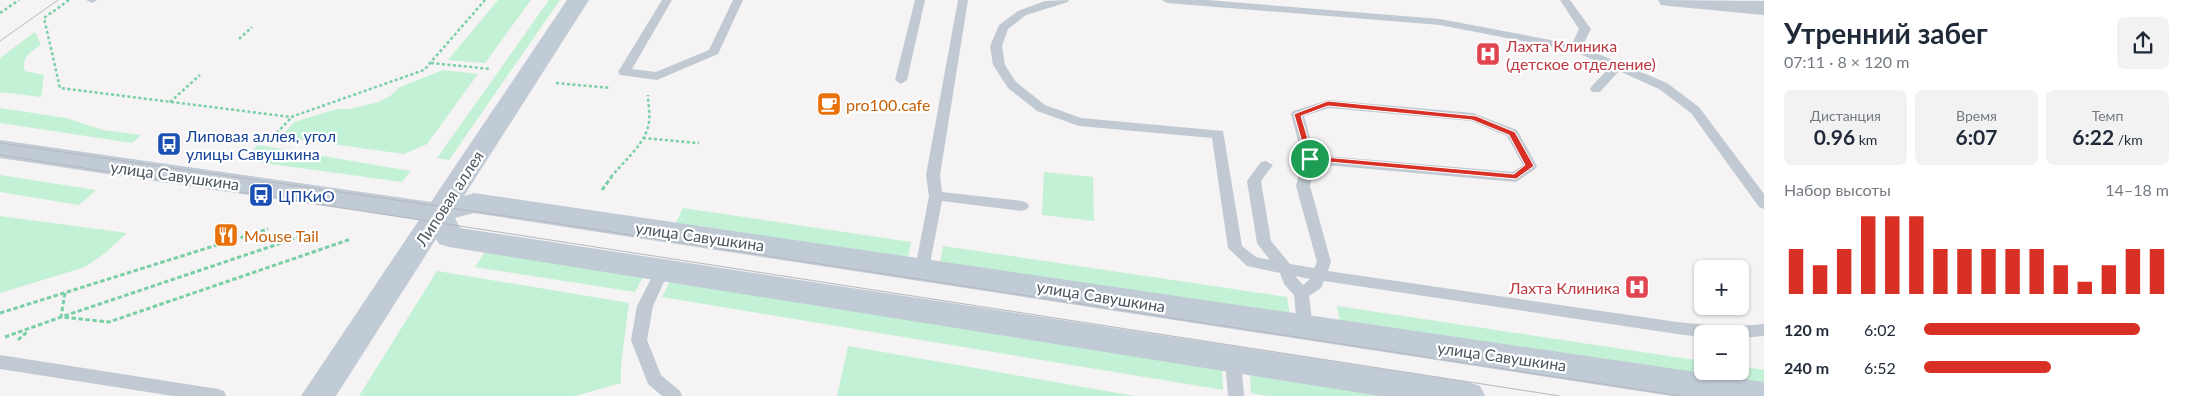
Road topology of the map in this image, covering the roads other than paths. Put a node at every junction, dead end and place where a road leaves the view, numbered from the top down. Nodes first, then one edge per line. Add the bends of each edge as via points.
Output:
1 (578, 0) edge
2 (667, 0) edge
3 (738, 0) edge
4 (920, 0) edge
5 (963, 0) edge
6 (1064, 0) edge
7 (1167, 0) edge
8 (1565, 0) edge
9 (1669, 0) edge
10 (1764, 8) edge
11 (1576, 48) junction
12 (1618, 66) junction
13 (901, 80) dead end
14 (1596, 89) dead end
15 (0, 149) edge
16 (1310, 159) junction
17 (1266, 165) dead end
18 (936, 196) junction
19 (1764, 204) edge
20 (1022, 206) dead end
21 (439, 213) junction
22 (922, 269) junction
23 (1286, 269) junction
24 (662, 270) junction
25 (1320, 275) junction
26 (1301, 293) junction
27 (1306, 327) junction
28 (1764, 330) edge
29 (1233, 360) junction
30 (0, 362) edge
31 (218, 396) edge
32 (318, 396) edge
33 (674, 396) edge
34 (1236, 396) edge
35 (1468, 396) edge
36 (1764, 396) edge

1 - 21 main road, Липовая аллея
2 - 3 lane via 624,72 657,76 714,52
4 - 13 lane
5 - 18 lane via 933,176
6 - 23 lane via 1022,13 1003,27 996,46 999,65 1012,85 1041,108 1079,122 1218,134 1235,248 1252,262
7 - 11 lane via 1440,22
8 - 11 lane via 1585,29
9 - 10 street
11 - 12 lane
12 - 14 lane
12 - 19 lane via 1663,86 1695,110
15 - 21 main road, улица Савушкина
16 - 16 lane via 1297,114 1328,104 1473,118 1512,133 1530,166 1516,177
16 - 25 lane via 1303,186 1324,262
17 - 23 lane via 1254,181 1264,243
18 - 20 lane
18 - 22 lane
21 - 22 main road, улица Савушкина via 474,203
21 - 24 main road via 449,237
21 - 32 main road, Липовая аллея
22 - 27 main road, улица Савушкина
23 - 25 lane
23 - 26 lane via 1289,280
24 - 29 main road
24 - 33 lane via 645,306 639,340 654,378
25 - 26 lane via 1316,284
25 - 28 lane via 1677,328 1728,333
26 - 27 lane
27 - 36 main road, улица Савушкина
29 - 34 lane
29 - 35 main road
30 - 31 lane

